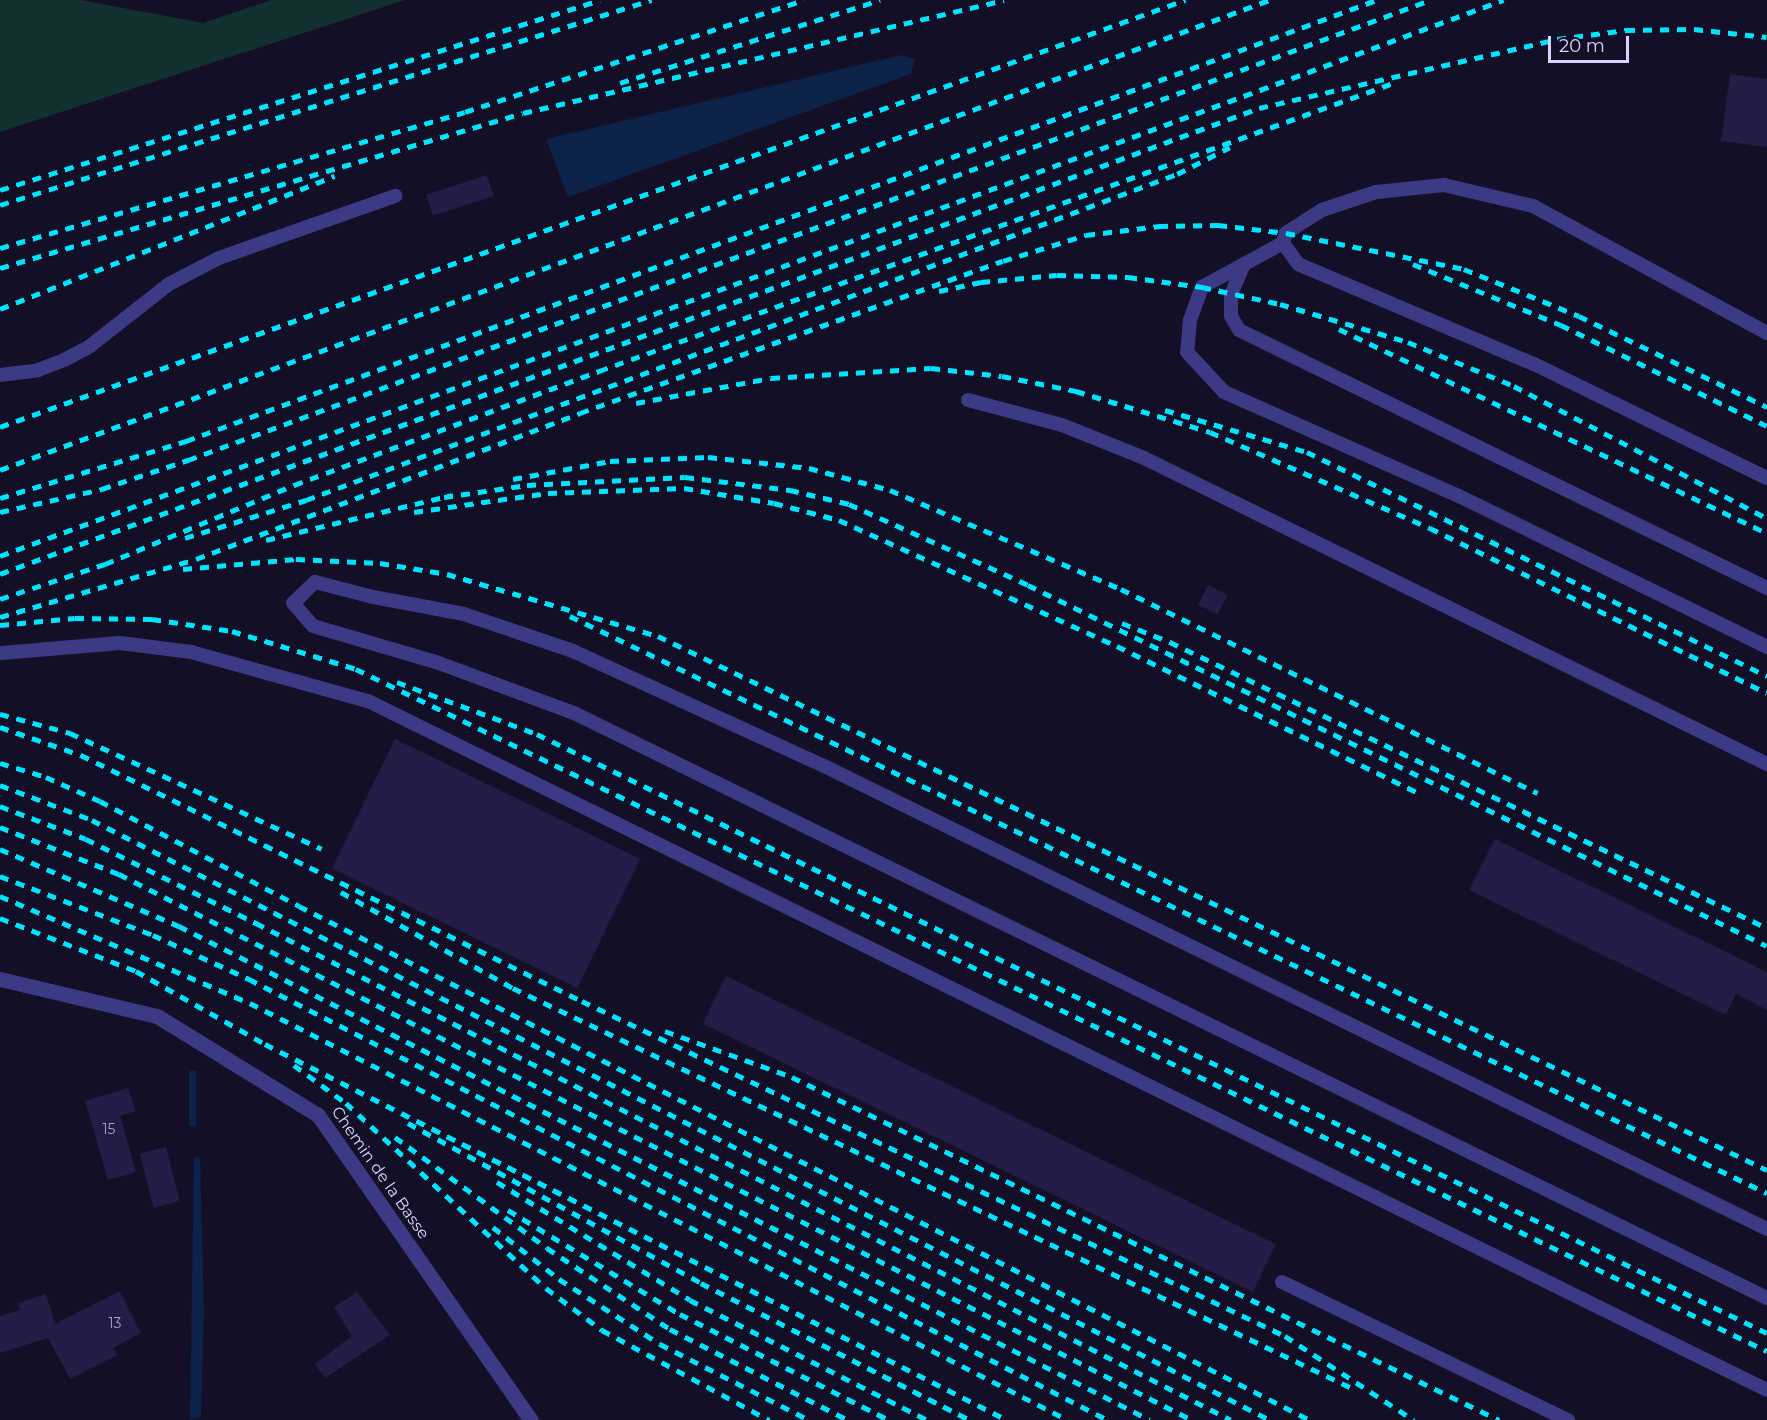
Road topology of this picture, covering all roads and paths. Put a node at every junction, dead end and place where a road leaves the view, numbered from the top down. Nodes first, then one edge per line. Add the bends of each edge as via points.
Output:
1 (395, 196) dead end
2 (1282, 243) junction
3 (1244, 264) junction
4 (1767, 333) edge
5 (0, 375) edge
6 (968, 400) dead end
7 (1767, 478) edge
8 (1767, 588) edge
9 (1767, 646) edge
10 (1, 653) edge
11 (1767, 764) edge
12 (0, 979) edge
13 (1767, 1229) edge
14 (1282, 1282) dead end
15 (1767, 1298) edge
16 (1767, 1390) edge
17 (531, 1420) edge
18 (1568, 1420) edge

1 - 5 lane via 219,258 169,284 90,346 66,359 38,370
2 - 3 lane
2 - 4 lane via 1286,233 1322,210 1376,192 1444,185 1533,206
2 - 7 lane via 1298,264 1534,363
3 - 8 lane via 1231,294 1231,315 1239,330
3 - 9 lane via 1202,287 1190,320 1187,352 1224,392 1459,496
6 - 11 lane via 1062,425 1144,458
10 - 16 lane via 120,643 191,652 368,701
12 - 17 street, Chemin de la Basse via 157,1016 318,1115
13 - 15 lane via 824,766 573,651 464,614 315,582 293,603 313,626 436,662 574,713
14 - 18 lane

